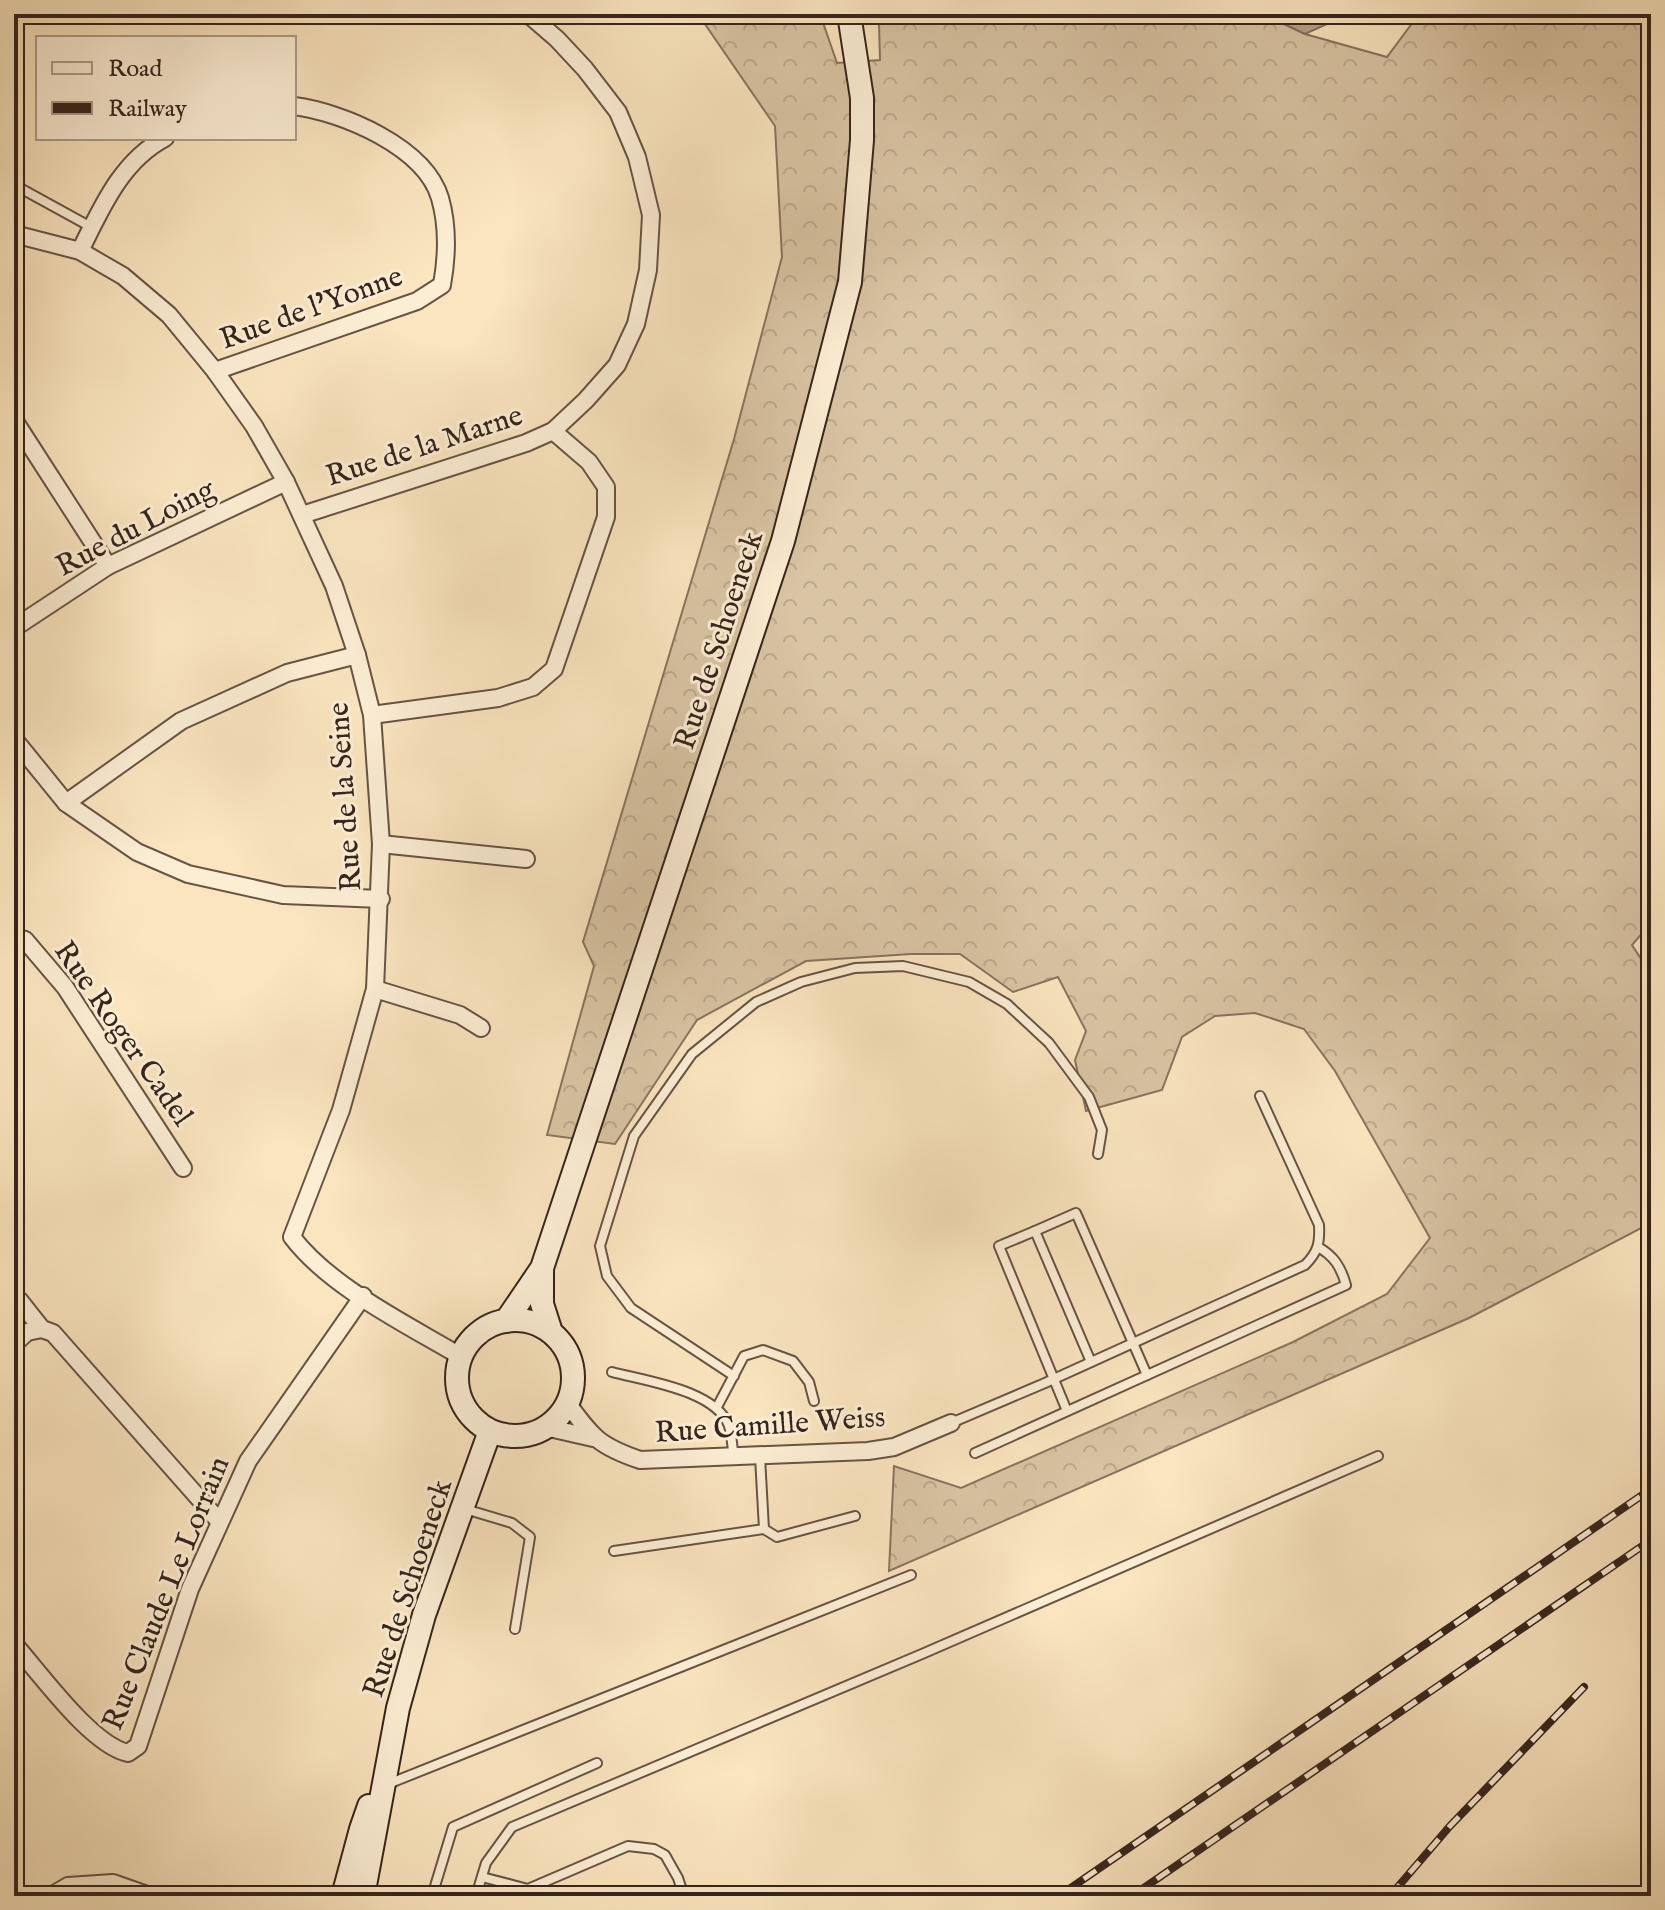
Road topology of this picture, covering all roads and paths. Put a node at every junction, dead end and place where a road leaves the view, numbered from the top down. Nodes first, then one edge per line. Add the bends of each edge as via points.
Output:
1 (23, 14) edge
2 (528, 14) edge
3 (849, 14) edge
4 (14, 21) edge
5 (296, 106) edge
6 (161, 140) edge
7 (20, 188) dead end
8 (92, 227) junction
9 (14, 234) edge
10 (80, 251) junction
11 (215, 371) junction
12 (14, 420) edge
13 (553, 431) junction
14 (286, 482) junction
15 (302, 515) junction
16 (108, 566) junction
17 (14, 628) edge
18 (357, 655) junction
19 (372, 715) junction
20 (14, 739) edge
21 (66, 803) junction
22 (381, 844) junction
23 (526, 859) dead end
24 (381, 899) junction
25 (14, 937) edge
26 (375, 989) junction
27 (481, 1028) dead end
28 (1260, 1096) dead end
29 (1098, 1154) dead end
30 (183, 1168) dead end
31 (1035, 1231) junction
32 (1318, 1247) junction
33 (542, 1268) junction
34 (363, 1296) junction
35 (19, 1300) dead end
36 (506, 1321) junction
37 (42, 1329) junction
38 (550, 1329) junction
39 (1134, 1343) junction
40 (14, 1344) edge
41 (460, 1356) junction
42 (1091, 1362) junction
43 (612, 1372) dead end
44 (1147, 1375) junction
45 (734, 1376) junction
46 (1054, 1379) junction
47 (814, 1401) dead end
48 (568, 1404) junction
49 (717, 1407) junction
50 (1067, 1411) junction
51 (951, 1423) joint
52 (545, 1427) junction
53 (490, 1431) junction
54 (593, 1438) junction
55 (975, 1453) dead end
56 (1378, 1456) dead end
57 (760, 1457) junction
58 (734, 1458) junction
59 (464, 1508) junction
60 (855, 1516) dead end
61 (219, 1521) junction
62 (764, 1529) junction
63 (614, 1551) dead end
64 (911, 1575) dead end
65 (515, 1629) dead end
66 (14, 1644) edge
67 (597, 1763) dead end
68 (382, 1780) junction
69 (482, 1877) junction
70 (51, 1896) edge
71 (150, 1896) edge
72 (343, 1896) edge
73 (363, 1896) edge
74 (432, 1896) edge
75 (476, 1896) edge
76 (684, 1896) edge

1 - 4 street
2 - 13 street, Rue de la Marne via 618,112 637,157 651,215 636,324 617,365
3 - 33 main road, Rue de Schoeneck via 862,98 850,282 783,541
5 - 11 street, Rue de l'Yonne via 348,120 391,142 420,165 440,197 447,255 442,285 417,301
6 - 8 street via 113,185
7 - 8 lane
8 - 10 street
9 - 10 street, Rue de la Seine
10 - 11 street, Rue de la Seine via 123,276 169,315
11 - 14 street, Rue de la Seine
12 - 16 street
13 - 15 street, Rue de la Marne
13 - 19 street via 589,462 606,487 606,517 554,669 533,687 498,698
14 - 15 street, Rue de la Seine
14 - 16 street, Rue du Loing
15 - 18 street, Rue de la Seine
16 - 17 street, Rue du Loing
18 - 19 street, Rue de la Seine
18 - 21 street via 287,673 181,721
19 - 22 street, Rue de la Seine
20 - 21 street
21 - 24 street via 137,852 188,874 283,895
22 - 23 street
22 - 24 street, Rue de la Seine
24 - 26 street, Rue de la Seine
25 - 30 street, Rue Roger Cadel via 25,940 65,987
26 - 27 street via 460,1015
26 - 34 street, Rue de la Seine via 341,1110 292,1237 309,1259
28 - 32 lane via 1319,1225
29 - 45 lane via 1102,1130 1089,1097 1049,1043 1007,1004 969,982 903,966 855,968 801,982 756,1002 692,1054 634,1136 600,1246 607,1276 631,1308
31 - 39 lane via 1076,1213
31 - 42 lane
31 - 46 lane via 999,1246
32 - 39 lane via 1305,1265
32 - 44 lane via 1332,1255 1346,1285
33 - 36 main road, Rue de Schoeneck
33 - 38 main road, Rue de Schoeneck via 542,1304
34 - 41 street, Rue de la Seine
34 - 61 street, Rue Claude Le Lorrain via 248,1461
35 - 37 street
36 - 38 main road via 528,1320
36 - 41 main road via 474,1335
37 - 40 street via 27,1332
37 - 61 street via 53,1333
38 - 48 main road via 572,1359 574,1386
39 - 42 lane
39 - 44 lane
41 - 53 main road via 457,1385 467,1412
42 - 46 lane
43 - 49 lane via 696,1395
44 - 50 lane
45 - 47 lane via 744,1356 763,1350 793,1361 809,1382
45 - 49 lane
46 - 50 lane
46 - 51 lane
48 - 52 main road
48 - 54 street, Rue Camille Weiss
49 - 58 lane via 728,1425
50 - 55 lane
51 - 57 street, Rue Camille Weiss via 894,1447
52 - 53 main road via 523,1436
52 - 54 street, Rue Camille Weiss
53 - 59 main road, Rue de Schoeneck
54 - 58 street, Rue Camille Weiss via 640,1460
56 - 69 lane via 512,1827
57 - 58 street, Rue Camille Weiss
57 - 62 lane
59 - 65 lane via 512,1523 530,1537
59 - 68 main road, Rue de Schoeneck via 424,1615
60 - 62 lane via 777,1537
61 - 66 street, Rue Claude Le Lorrain via 190,1589 138,1746 128,1753 113,1750 87,1727
62 - 63 lane
64 - 68 lane
67 - 74 lane via 453,1827
68 - 72 main road, Rue de Schoeneck via 361,1829
68 - 73 main road, Rue de Schoeneck
69 - 75 lane
69 - 76 lane via 528,1889 628,1846 665,1855
70 - 71 street via 68,1886 113,1883

